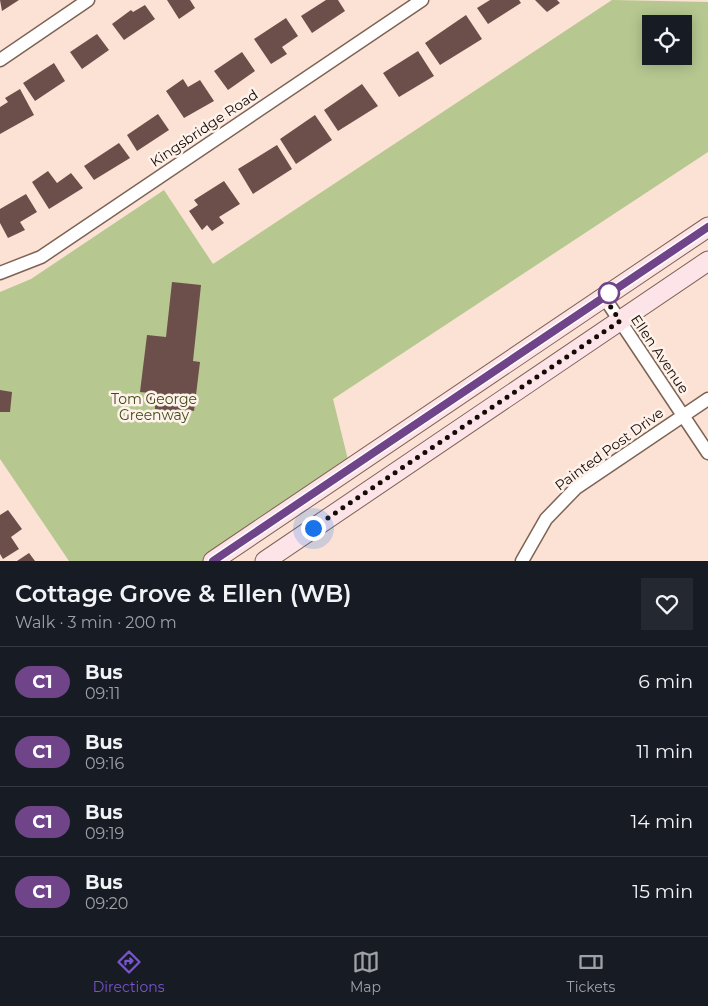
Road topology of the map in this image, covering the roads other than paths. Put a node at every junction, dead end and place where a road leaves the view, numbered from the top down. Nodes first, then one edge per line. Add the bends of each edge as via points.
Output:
1 (88, 0) edge
2 (422, 0) edge
3 (0, 60) edge
4 (708, 227) edge
5 (708, 261) edge
6 (0, 273) edge
7 (604, 297) junction
8 (620, 321) junction
9 (708, 400) edge
10 (683, 415) junction
11 (708, 454) edge
12 (213, 561) edge
13 (265, 561) edge
14 (522, 561) edge

1 - 3 street
2 - 6 street, Kingsbridge Road via 41,257
4 - 7 main road
5 - 8 main road
7 - 8 street, Ellen Avenue
7 - 12 main road
8 - 10 street, Ellen Avenue
8 - 13 main road
9 - 10 street, Painted Post Drive
10 - 11 street, Ellen Avenue
10 - 14 street, Painted Post Drive via 569,494 546,519

